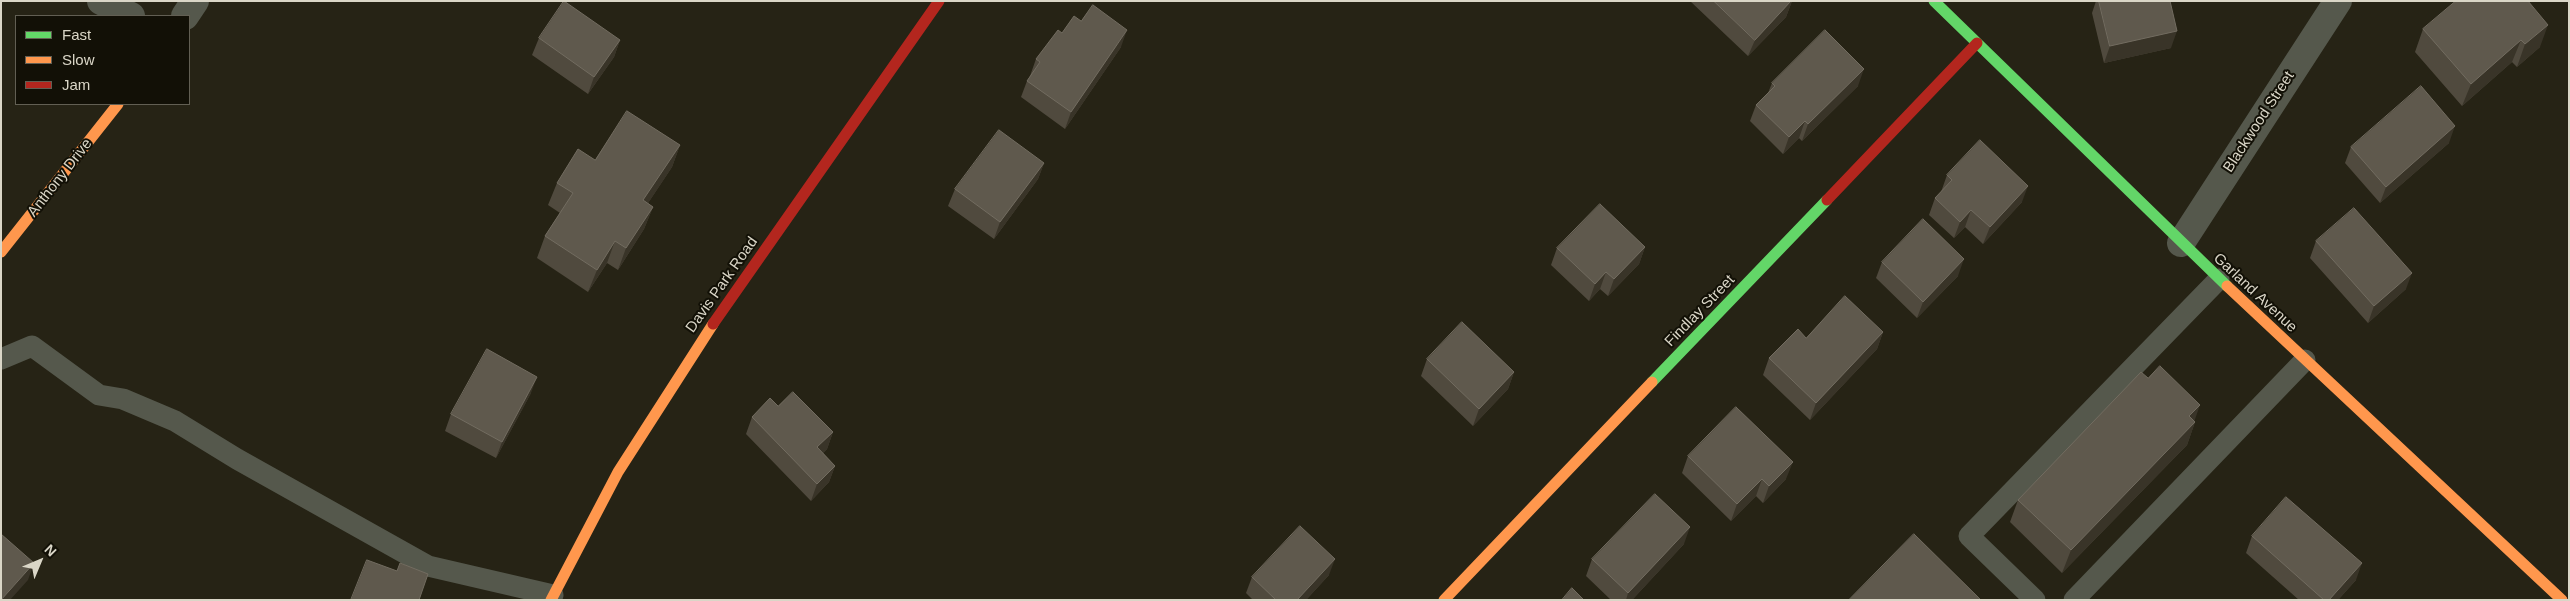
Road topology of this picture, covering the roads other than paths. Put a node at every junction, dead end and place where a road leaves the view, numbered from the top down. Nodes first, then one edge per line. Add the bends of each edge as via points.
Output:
1 (101, 1) edge
2 (195, 1) edge
3 (939, 1) edge
4 (1934, 1) edge
5 (2338, 1) edge
6 (128, 15) edge
7 (186, 15) edge
8 (1977, 42) junction
9 (117, 105) edge
10 (2181, 243) junction
11 (1, 252) edge
12 (2219, 279) junction
13 (1, 359) edge
14 (2305, 360) junction
15 (552, 598) edge
16 (1444, 600) edge
17 (2034, 600) edge
18 (2074, 600) edge
19 (2562, 600) edge

1 - 6 street
2 - 7 street
3 - 15 street, Davis Park Road via 699,345 618,472
4 - 8 street, Garland Avenue
5 - 10 street, Blackwood Street
8 - 10 street, Garland Avenue
8 - 16 street, Findlay Street
9 - 11 street, Anthony Drive
10 - 12 street, Garland Avenue
12 - 14 street, Garland Avenue
12 - 17 lane via 1969,536
13 - 15 lane via 32,346 99,395 123,399 175,421 428,566
14 - 18 lane
14 - 19 street, Garland Avenue

